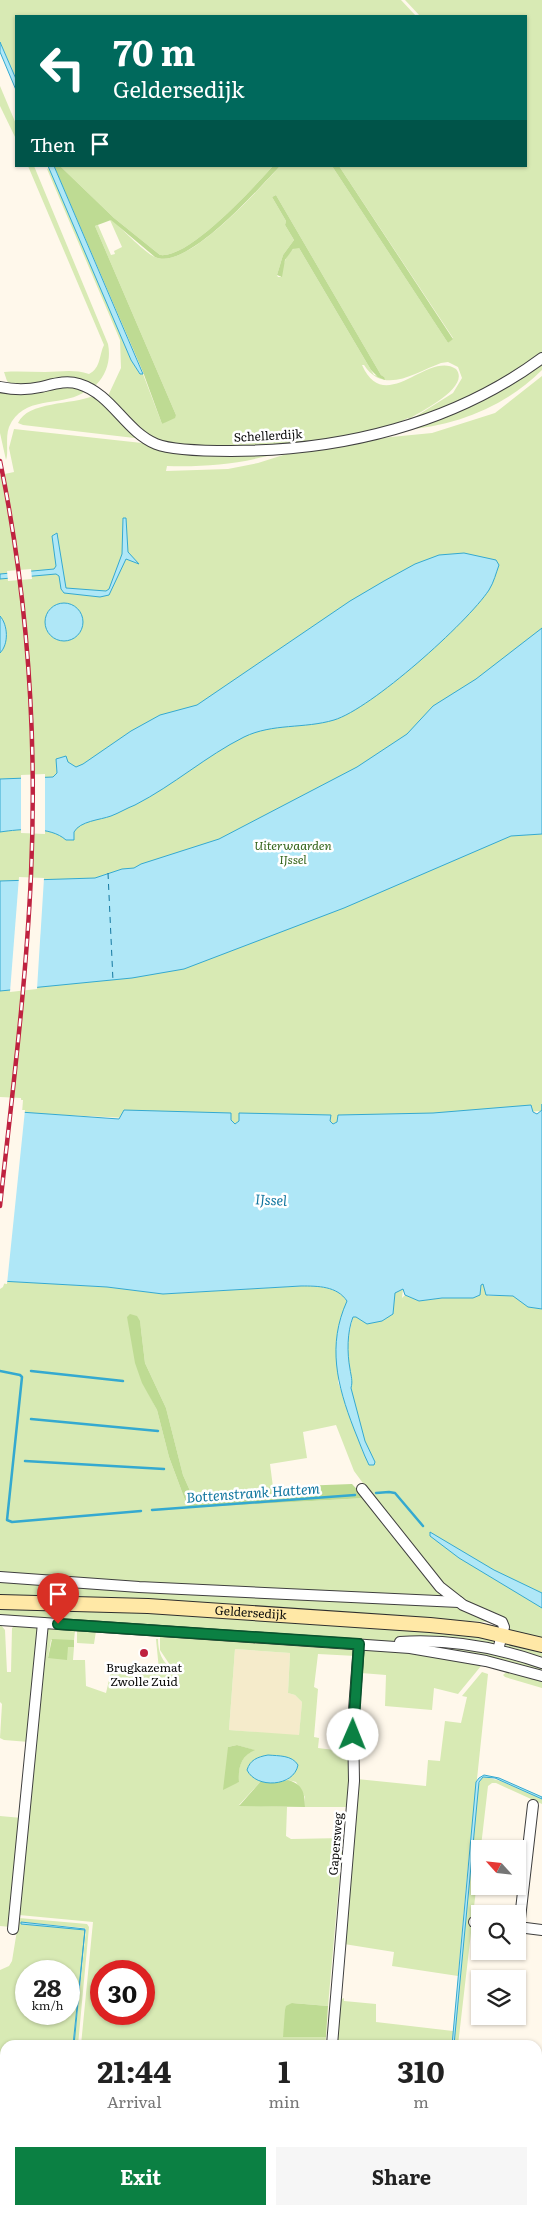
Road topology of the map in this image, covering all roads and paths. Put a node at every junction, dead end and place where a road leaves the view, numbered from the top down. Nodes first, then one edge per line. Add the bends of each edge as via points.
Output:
1 (542, 358) edge
2 (0, 387) edge
3 (362, 1488) dead end
4 (0, 1577) edge
5 (0, 1602) edge
6 (459, 1602) junction
7 (0, 1620) edge
8 (43, 1623) junction
9 (502, 1634) junction
10 (359, 1644) junction
11 (542, 1645) edge
12 (387, 1646) junction
13 (498, 1650) junction
14 (542, 1663) edge
15 (542, 1676) edge
16 (533, 1805) dead end
17 (521, 1905) edge
18 (526, 1928) edge
19 (13, 1929) dead end
20 (542, 1930) edge
21 (332, 2040) edge

1 - 2 street, Schellerdijk via 485,394 388,432 343,442 253,451 211,451 157,445 142,436 101,395 79,384 58,383 26,389
3 - 6 street, Geldersedijk via 440,1587
4 - 6 street, Geldersedijk
5 - 9 main road, Geldersedijk via 148,1606 430,1625
6 - 9 street, Geldersedijk via 500,1620 504,1627
7 - 8 street, Geldersedijk
8 - 10 street, Geldersedijk
8 - 19 street
9 - 11 main road, Geldersedijk
9 - 13 street
10 - 12 street, Geldersedijk
10 - 21 street, Gapersweg via 353,1716 352,1800
12 - 13 street, Geldersedijk via 411,1641 442,1642
12 - 15 street, Geldersedijk via 448,1654
13 - 14 street, Geldersedijk
16 - 17 street
18 - 20 street

